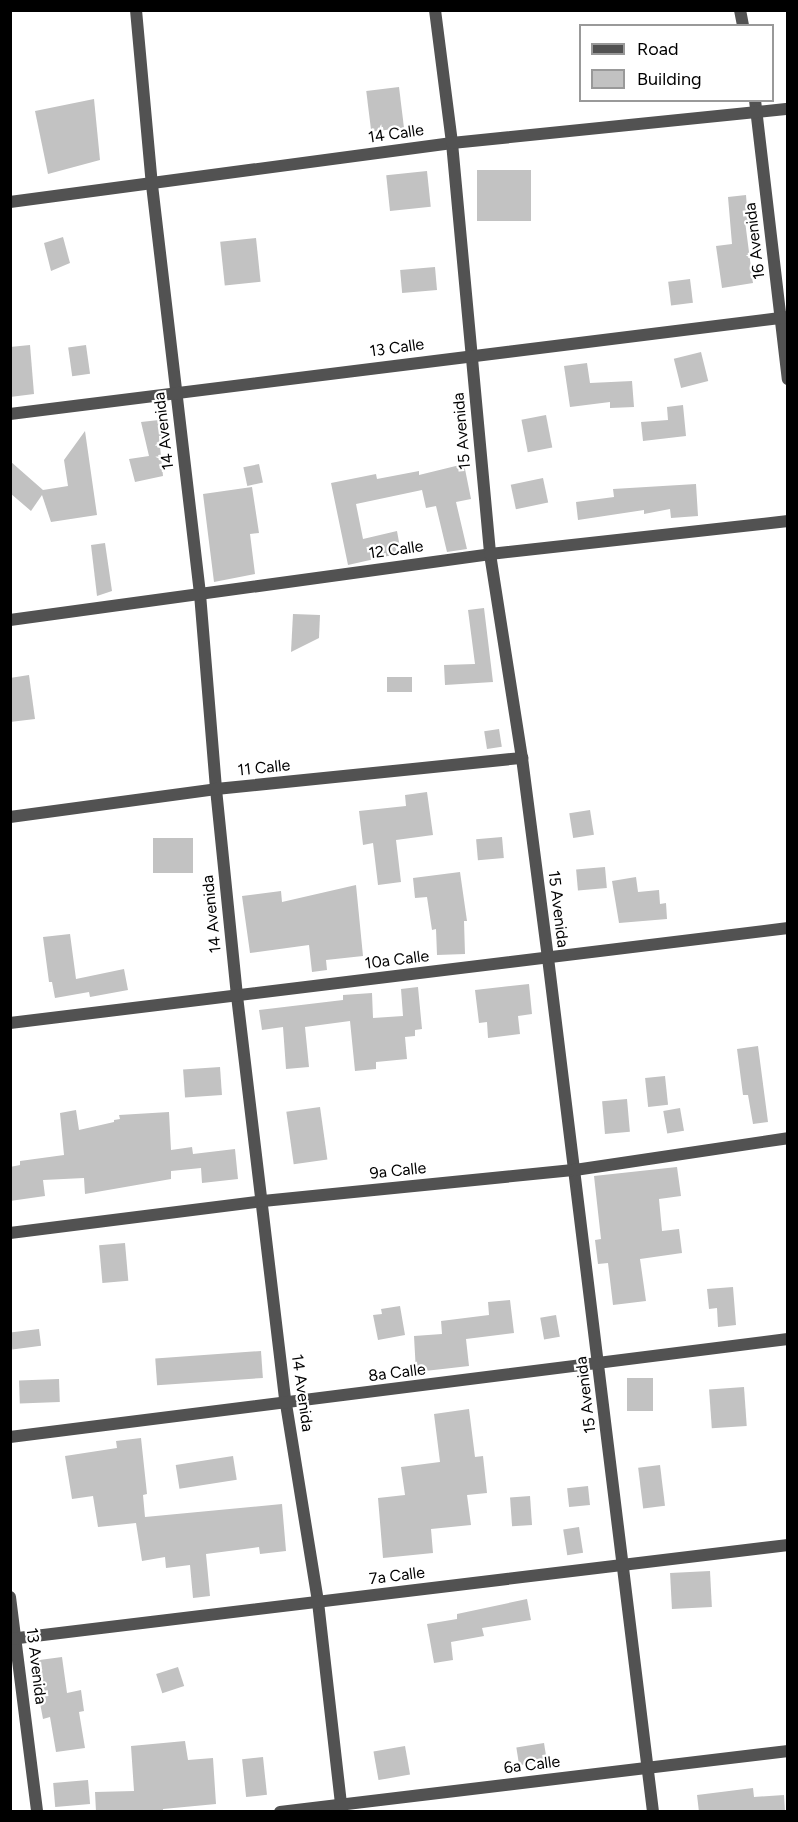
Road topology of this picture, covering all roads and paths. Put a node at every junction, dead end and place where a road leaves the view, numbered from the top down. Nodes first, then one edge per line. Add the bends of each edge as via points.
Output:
1 (136, 10) edge
2 (435, 10) edge
3 (756, 106) edge
4 (788, 109) edge
5 (452, 143) junction
6 (152, 185) junction
7 (10, 202) edge
8 (784, 317) edge
9 (472, 355) junction
10 (788, 379) edge
11 (177, 394) junction
12 (10, 414) edge
13 (788, 521) edge
14 (490, 554) junction
15 (200, 594) junction
16 (10, 620) edge
17 (522, 758) junction
18 (216, 789) junction
19 (10, 817) edge
20 (788, 928) edge
21 (548, 958) junction
22 (237, 996) junction
23 (10, 1023) edge
24 (788, 1138) edge
25 (575, 1170) junction
26 (263, 1201) junction
27 (10, 1233) edge
28 (788, 1339) edge
29 (599, 1363) junction
30 (286, 1404) junction
31 (10, 1437) edge
32 (788, 1545) edge
33 (623, 1565) junction
34 (10, 1597) edge
35 (318, 1602) junction
36 (14, 1639) edge
37 (788, 1751) edge
38 (648, 1767) junction
39 (342, 1808) edge
40 (37, 1812) edge
41 (280, 1812) edge
42 (653, 1812) edge

1 - 6 street, 14 Avenida
2 - 5 street, 15 Avenida
3 - 4 street, 14 Calle
3 - 5 street, 14 Calle
3 - 8 street, 16 Avenida
5 - 6 street, 14 Calle
5 - 9 street, 15 Avenida
6 - 7 street, 14 Calle
6 - 11 street, 14 Avenida
8 - 9 street, 13 Calle
8 - 10 street, 16 Avenida
9 - 11 street, 13 Calle
9 - 14 street, 15 Avenida
11 - 12 street, 13 Calle
11 - 15 street, 14 Avenida
13 - 14 street, 12 Calle
14 - 15 street, 12 Calle
14 - 17 street, 15 Avenida
15 - 16 street, 12 Calle
15 - 18 street, 14 Avenida
17 - 18 street, 11 Calle
17 - 21 street, 15 Avenida
18 - 19 street, 11 Calle
18 - 22 street, 14 Avenida
20 - 21 street, 10a Calle
21 - 22 street, 10a Calle
21 - 25 street, 15 Avenida
22 - 23 street, 10a Calle
22 - 26 street, 14 Avenida
24 - 25 street, 9a Calle
25 - 26 street, 9a Calle
25 - 29 street, 15 Avenida
26 - 27 street, 9a Calle
26 - 30 street, 14 Avenida
28 - 29 street, 8a Calle
29 - 30 street, 8a Calle
29 - 33 street, 15 Avenida
30 - 31 street, 8a Calle
30 - 35 street, 14 Avenida
32 - 33 street, 7a Calle
33 - 35 street, 7a Calle
33 - 38 street, 15 Avenida
34 - 36 street, 13 Avenida
35 - 36 street, 7a Calle
35 - 39 street, 14 Avenida
36 - 40 street, 13 Avenida
37 - 38 street, 6a Calle
38 - 39 street, 6a Calle
38 - 42 street, 15 Avenida
39 - 41 street, 6a Calle

